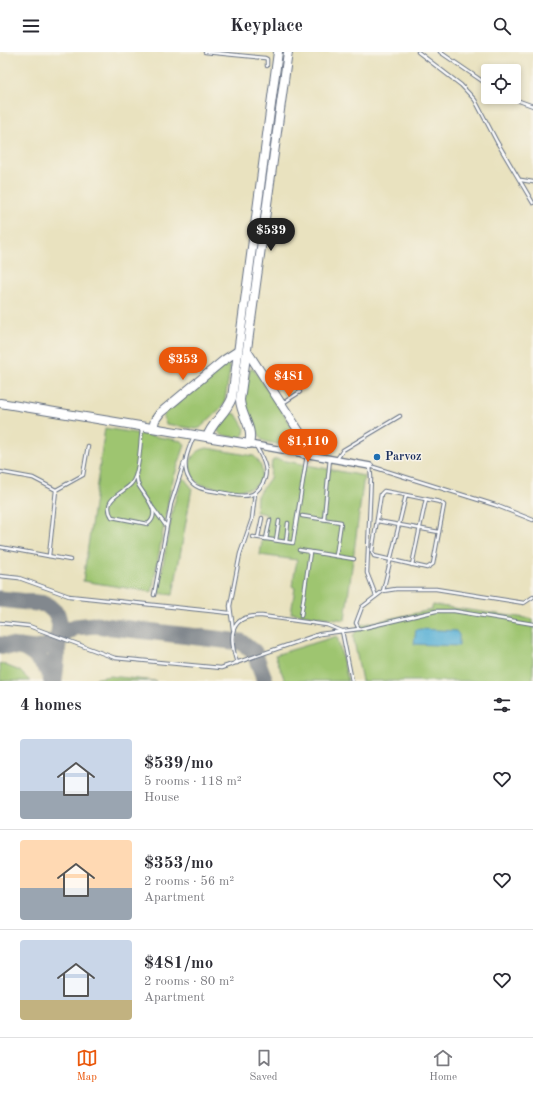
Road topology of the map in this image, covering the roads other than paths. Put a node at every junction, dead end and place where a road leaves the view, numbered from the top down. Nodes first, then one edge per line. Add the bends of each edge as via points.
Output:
1 (205, 52) edge
2 (278, 52) edge
3 (288, 52) edge
4 (418, 52) edge
5 (440, 52) edge
6 (267, 66) dead end
7 (481, 80) edge
8 (521, 102) edge
9 (533, 106) edge
10 (520, 179) junction
11 (533, 182) edge
12 (533, 203) edge
13 (238, 350) junction
14 (247, 351) junction
15 (300, 392) dead end
16 (0, 403) edge
17 (281, 404) junction
18 (290, 410) dead end
19 (400, 416) dead end
20 (143, 427) junction
21 (153, 428) junction
22 (194, 435) junction
23 (207, 437) junction
24 (252, 445) junction
25 (88, 446) dead end
26 (320, 447) dead end
27 (306, 454) junction
28 (333, 458) junction
29 (184, 463) junction
30 (370, 466) junction
31 (0, 472) edge
32 (136, 474) junction
33 (56, 490) junction
34 (255, 493) junction
35 (406, 495) junction
36 (426, 499) junction
37 (152, 507) junction
38 (302, 516) dead end
39 (262, 518) dead end
40 (324, 519) junction
41 (270, 520) dead end
42 (533, 520) edge
43 (279, 521) dead end
44 (377, 521) junction
45 (288, 523) dead end
46 (399, 525) junction
47 (166, 527) junction
48 (419, 529) junction
49 (439, 532) junction
50 (253, 537) dead end
51 (258, 537) junction
52 (266, 539) junction
53 (276, 540) junction
54 (286, 542) junction
55 (0, 547) edge
56 (299, 550) dead end
57 (310, 552) junction
58 (49, 556) junction
59 (336, 556) junction
60 (354, 559) dead end
61 (70, 560) dead end
62 (392, 560) junction
63 (412, 565) junction
64 (0, 576) edge
65 (383, 591) junction
66 (154, 595) dead end
67 (376, 596) junction
68 (533, 597) edge
69 (230, 613) junction
70 (301, 616) dead end
71 (0, 623) edge
72 (533, 624) edge
73 (233, 629) junction
74 (359, 629) junction
75 (342, 631) junction
76 (237, 663) junction
77 (352, 681) edge

1 - 6 lane via 265,58
2 - 13 street
3 - 14 street
4 - 10 lane via 461,84 475,100
5 - 7 lane
8 - 9 lane
10 - 11 lane
10 - 12 lane
13 - 21 street via 160,413
13 - 23 street via 232,398 228,408 209,429
14 - 17 street
14 - 24 street via 240,400
15 - 17 lane
16 - 20 street
17 - 27 street via 304,439
18 - 26 lane via 312,444
19 - 28 lane
20 - 21 street
20 - 32 lane
21 - 22 street
22 - 23 street
22 - 29 lane
23 - 24 street
24 - 27 street
24 - 34 lane via 265,466 266,475
25 - 33 lane via 83,475
27 - 28 street
27 - 54 lane via 293,543
28 - 30 street
28 - 40 lane
29 - 34 lane via 189,479 194,485 241,496
29 - 47 lane via 176,483
30 - 42 lane via 495,505
30 - 67 lane via 367,573
31 - 33 lane via 33,478
32 - 37 lane via 138,484
32 - 37 lane via 132,484 114,497 109,504 109,511 112,517 148,524 153,515
33 - 58 lane
34 - 69 lane via 252,519 240,554
35 - 36 lane
35 - 44 lane via 384,491 381,494
35 - 46 lane
36 - 48 lane
36 - 49 lane via 444,505
37 - 47 lane
38 - 40 lane
39 - 51 lane
40 - 59 lane via 341,522
41 - 52 lane
43 - 53 lane
44 - 46 lane
44 - 62 lane via 372,552 374,556
45 - 54 lane
46 - 48 lane
46 - 62 lane
47 - 66 lane
48 - 49 lane
48 - 63 lane
49 - 63 lane via 431,567
50 - 51 lane
51 - 52 lane
52 - 53 lane
53 - 54 lane
55 - 58 lane
56 - 57 lane
57 - 59 lane
57 - 70 lane
58 - 61 lane
59 - 60 lane
62 - 63 lane
62 - 65 lane
64 - 69 lane via 19,578 70,596
65 - 67 lane
65 - 68 lane via 436,589 524,603
67 - 74 lane via 362,607 356,623
69 - 73 lane
71 - 76 lane via 29,626 115,658 215,668
72 - 74 lane via 454,610
73 - 75 lane via 243,618 252,616 327,625
73 - 76 lane via 232,645
74 - 75 lane
75 - 76 lane via 320,634
75 - 77 lane

